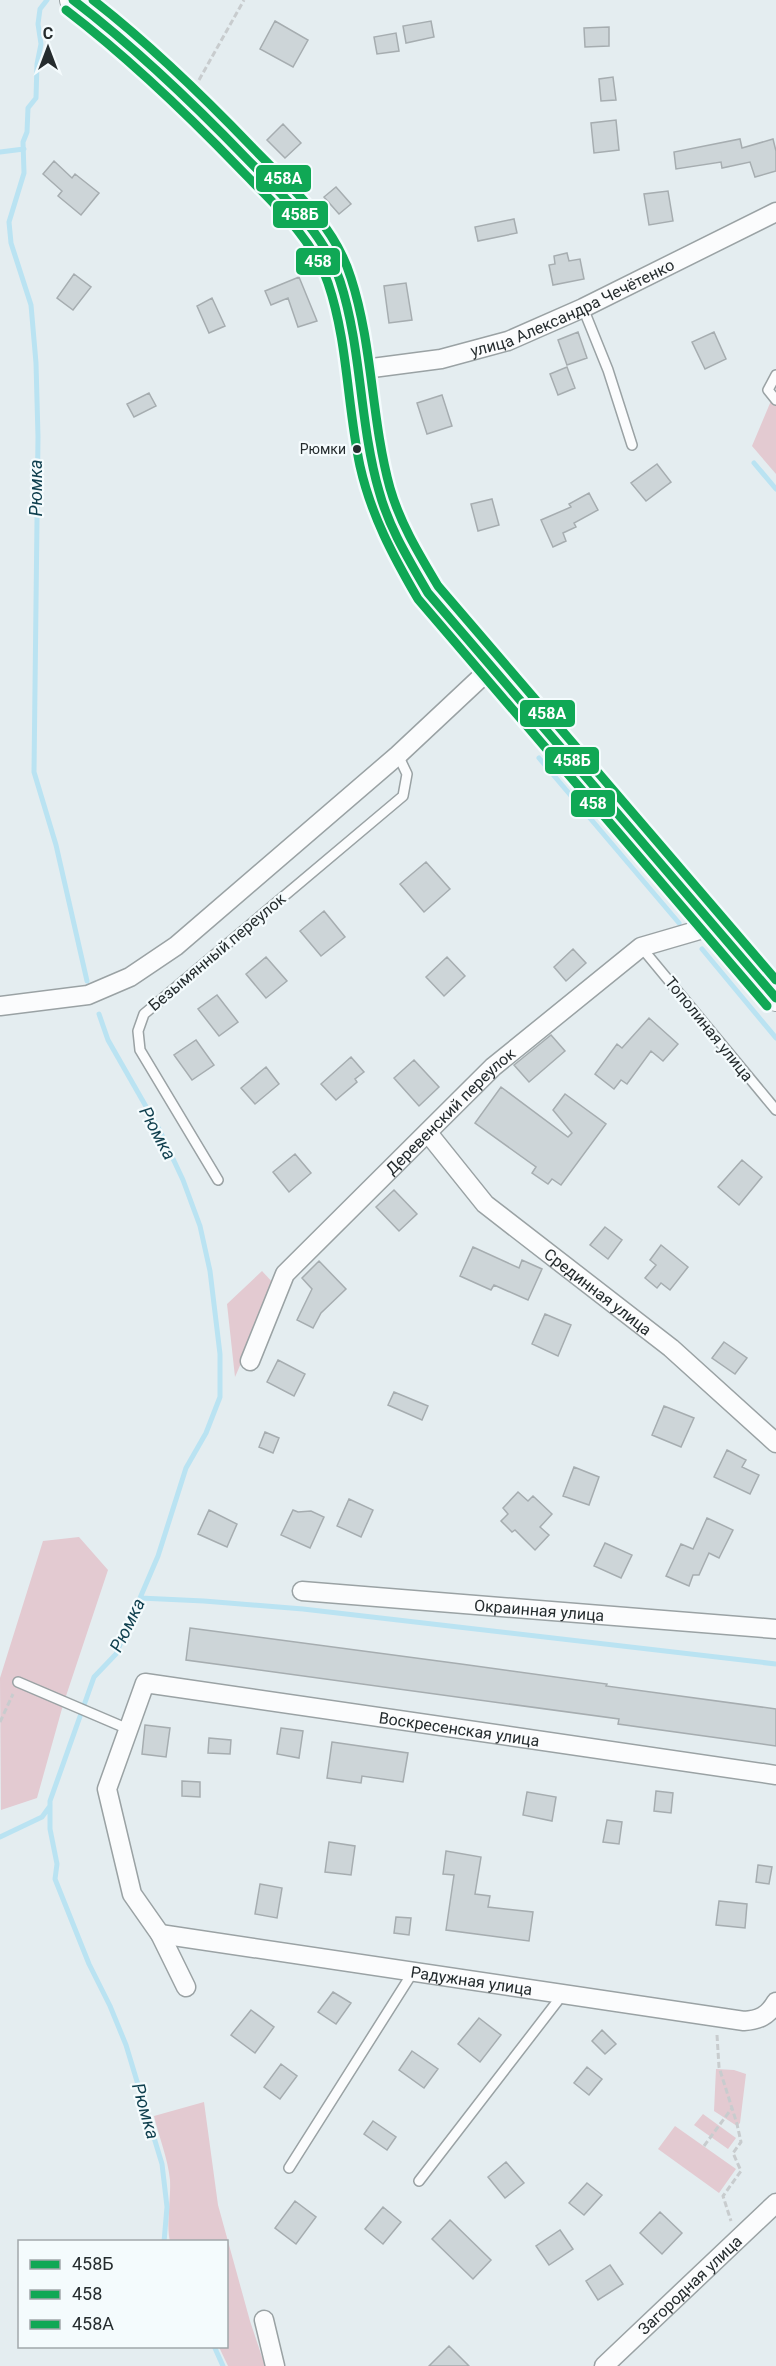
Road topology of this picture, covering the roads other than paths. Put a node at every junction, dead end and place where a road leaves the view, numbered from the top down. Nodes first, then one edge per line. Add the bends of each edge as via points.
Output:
1 (73, 0) edge
2 (776, 212) edge
3 (583, 308) junction
4 (357, 370) junction
5 (776, 375) edge
6 (776, 400) edge
7 (632, 445) dead end
8 (492, 667) junction
9 (399, 755) junction
10 (713, 926) junction
11 (641, 947) junction
12 (776, 998) edge
13 (0, 1006) edge
14 (776, 1110) edge
15 (428, 1133) junction
16 (218, 1180) dead end
17 (250, 1361) dead end
18 (776, 1443) edge
19 (302, 1591) dead end
20 (776, 1629) edge
21 (18, 1682) road end
22 (128, 1729) junction
23 (776, 1775) edge
24 (160, 1934) junction
25 (413, 1972) junction
26 (186, 1987) dead end
27 (563, 1994) junction
28 (775, 2009) edge
29 (289, 2168) dead end
30 (418, 2181) dead end
31 (776, 2203) edge
32 (264, 2320) dead end
33 (275, 2366) edge
34 (604, 2366) edge

1 - 4 main road via 137,50 189,98 307,222 326,249 339,278 351,319
2 - 3 street, улица Александра Чечётенко
3 - 4 street, улица Александра Чечётенко via 508,341 441,359
3 - 7 lane
4 - 8 main road via 369,446 389,520 428,593
5 - 6 lane via 768,390
8 - 9 street
8 - 10 main road
9 - 13 street via 176,946 130,977 88,995
9 - 16 lane, Безымянный переулок via 407,774 403,796 144,1014 138,1031 140,1050
10 - 11 street, Деревенский переулок
10 - 12 main road
11 - 14 lane, Тополиная улица
11 - 15 street, Деревенский переулок via 493,1067
15 - 17 street, Деревенский переулок via 285,1274
15 - 18 street, Срединная улица via 485,1204 671,1348
19 - 20 street, Окраинная улица
21 - 22 lane
22 - 23 street, Воскресенская улица via 145,1683
22 - 24 street via 107,1789 132,1893
24 - 25 street, Радужная улица
24 - 26 street
25 - 27 street, Радужная улица
25 - 29 lane
27 - 28 street, Радужная улица via 744,2021 759,2020
27 - 30 lane
31 - 34 street, Загородная улица
32 - 33 street

